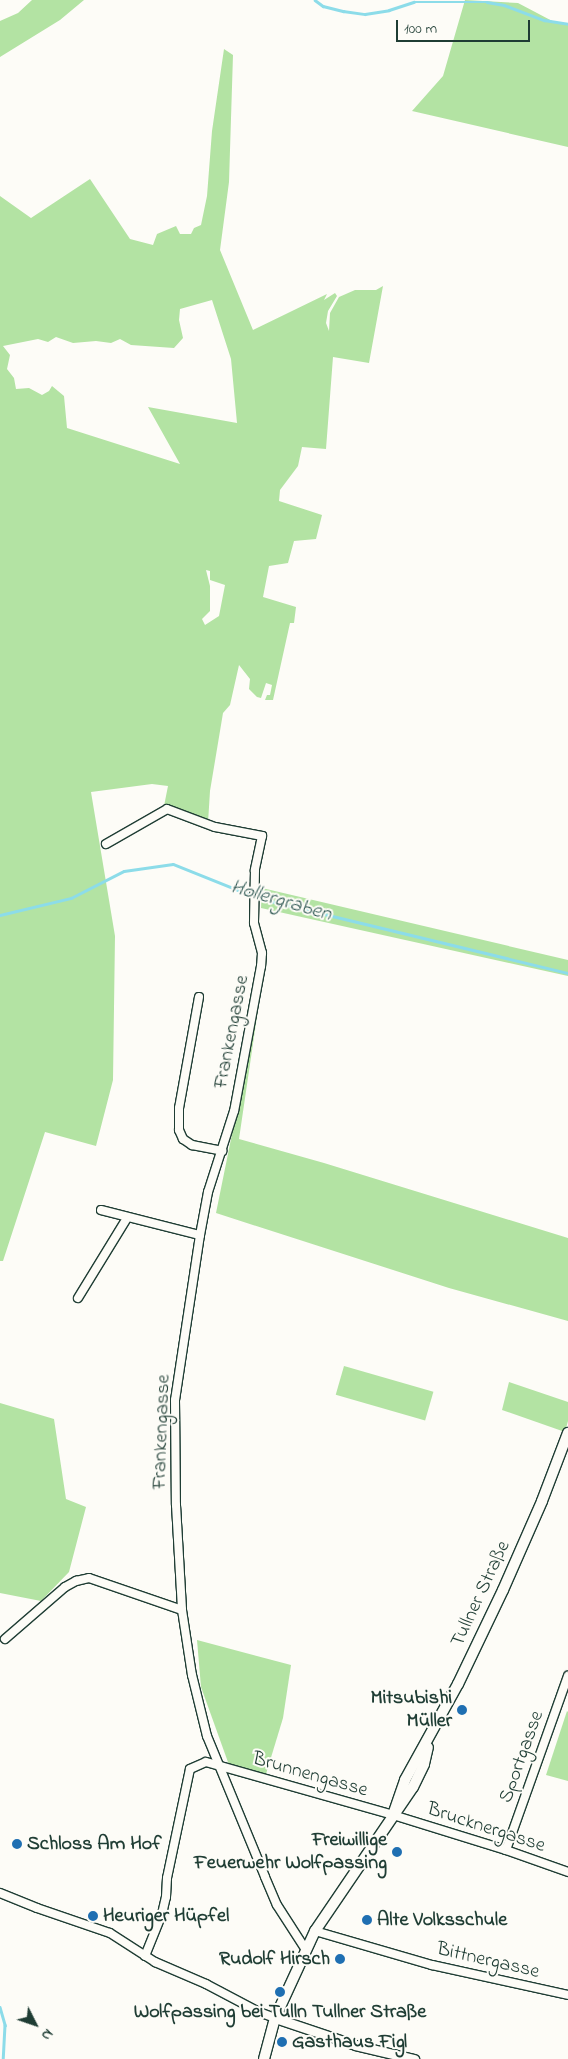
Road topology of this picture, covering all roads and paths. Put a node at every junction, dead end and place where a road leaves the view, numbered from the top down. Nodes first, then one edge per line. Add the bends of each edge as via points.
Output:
1 (106, 844) dead end
2 (198, 997) dead end
3 (222, 1151) junction
4 (101, 1210) dead end
5 (127, 1218) junction
6 (200, 1235) junction
7 (78, 1298) dead end
8 (568, 1433) edge
9 (182, 1610) junction
10 (5, 1639) dead end
11 (568, 1676) edge
12 (218, 1766) junction
13 (393, 1815) junction
14 (506, 1850) junction
15 (568, 1872) edge
16 (0, 1893) edge
17 (315, 1931) junction
18 (306, 1950) junction
19 (145, 1956) junction
20 (568, 1995) edge
21 (275, 2018) junction
22 (264, 2059) edge
23 (414, 2059) edge

1 - 3 street, Frankengasse via 167,809 215,828 262,836 255,870 254,923 262,953 261,966 234,1111
2 - 3 street via 179,1108 179,1130 183,1140 192,1145
3 - 6 street, Frankengasse via 208,1192
4 - 5 street
5 - 6 street
5 - 7 street
6 - 9 street, Frankengasse via 175,1400
8 - 13 main road, Tullner Straße via 503,1590 405,1780
9 - 10 street via 89,1578 65,1587
9 - 12 street, Frankengasse via 204,1728
11 - 14 street, Sportgasse
12 - 13 street, Brunnengasse
12 - 18 street, Frankengasse via 277,1905
12 - 19 street, Brunnengasse via 206,1762 190,1769 167,1878 166,1897
13 - 14 street, Brucknergasse
13 - 17 main road, Tullner Straße
14 - 15 street, Brucknergasse
16 - 19 street via 110,1933
17 - 18 main road, Tullner Straße
17 - 20 street, Bittnergasse via 441,1968
18 - 21 main road, Tullner Straße
19 - 21 street
21 - 22 main road, Tullner Straße
21 - 23 street via 355,2045

